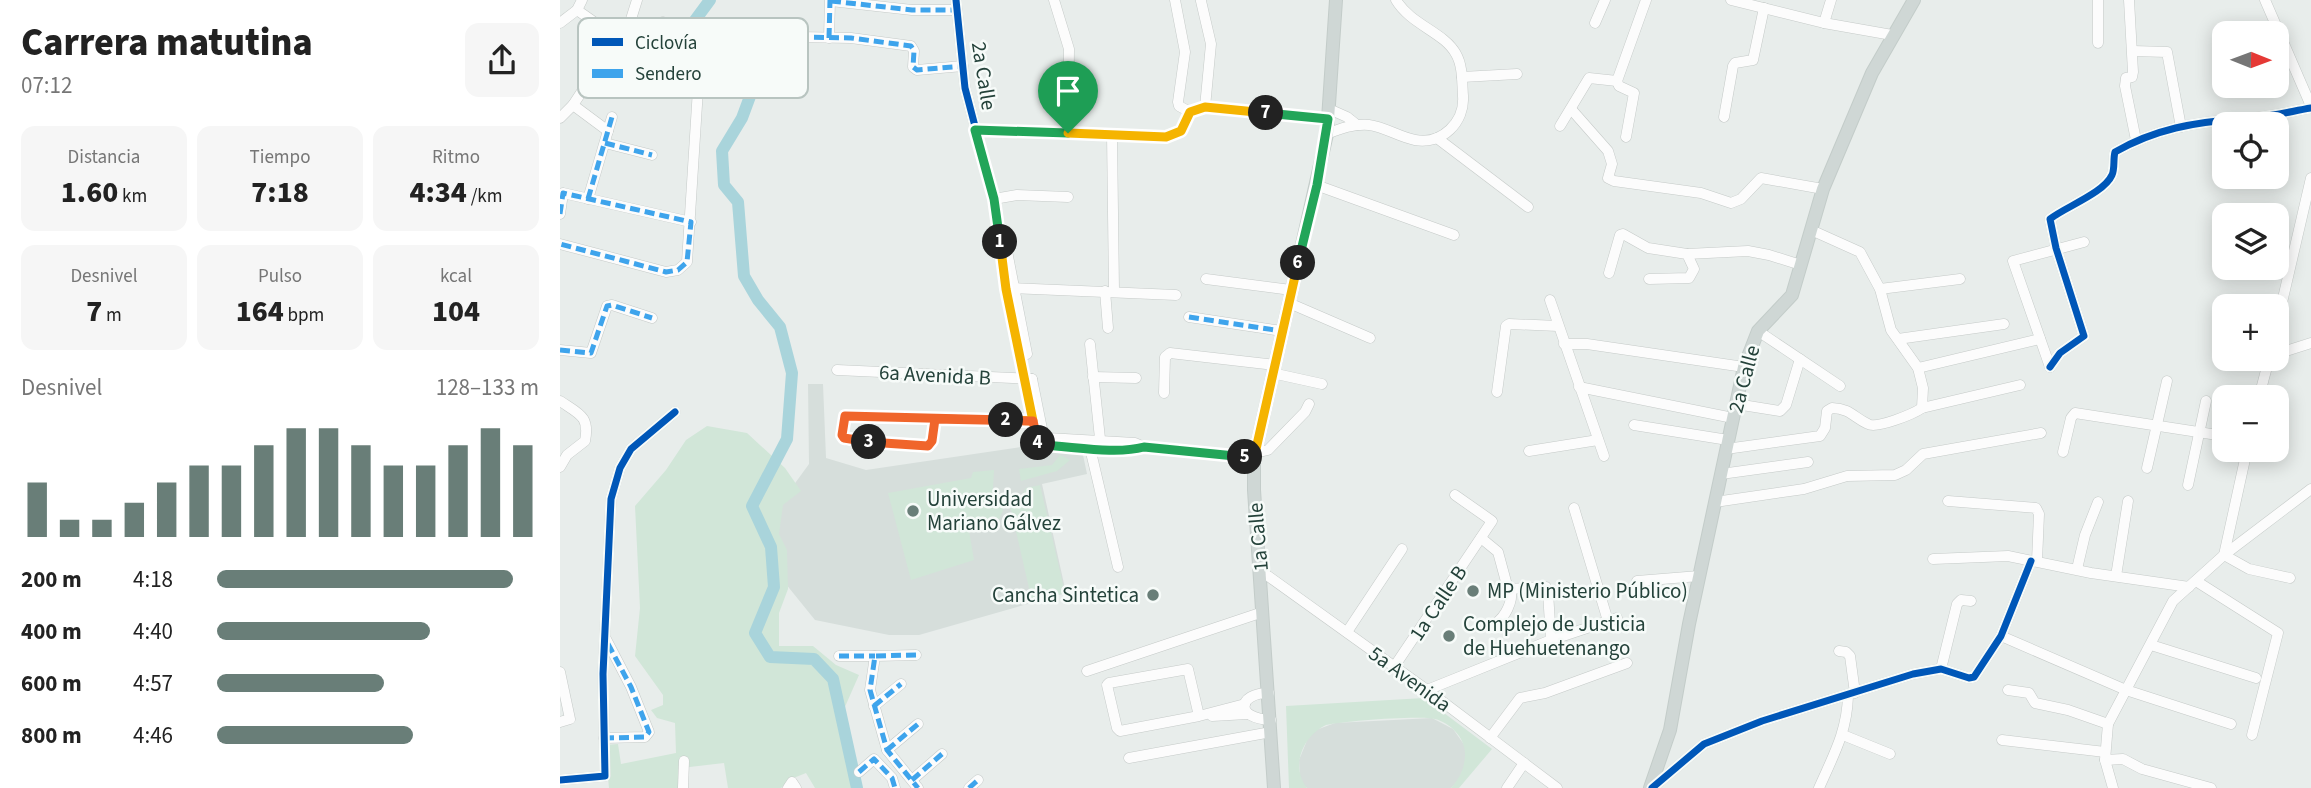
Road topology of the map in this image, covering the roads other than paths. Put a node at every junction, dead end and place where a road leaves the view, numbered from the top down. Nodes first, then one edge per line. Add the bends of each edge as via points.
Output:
1 (582, 0) edge
2 (637, 0) edge
3 (1054, 0) edge
4 (1175, 0) edge
5 (1336, 0) edge
6 (1396, 0) edge
7 (1605, 0) edge
8 (1646, 0) edge
9 (1731, 0) edge
10 (1831, 0) edge
11 (1913, 0) edge
12 (2098, 0) edge
13 (2129, 0) edge
14 (2265, 0) edge
15 (831, 1) edge
16 (1201, 1) edge
17 (872, 3) edge
18 (912, 5) edge
19 (957, 5) edge
20 (1761, 5) edge
21 (577, 10) junction
22 (590, 18) edge
23 (629, 18) edge
24 (560, 23) edge
25 (1595, 23) dead end
26 (1824, 23) junction
27 (1892, 35) junction
28 (808, 37) edge
29 (830, 38) junction
30 (2098, 43) dead end
31 (2133, 51) junction
32 (962, 66) junction
33 (1517, 74) dead end
34 (1462, 77) junction
35 (1617, 81) junction
36 (578, 98) edge
37 (698, 98) edge
38 (573, 105) junction
39 (1205, 107) junction
40 (2311, 107) edge
41 (1571, 109) junction
42 (1190, 112) junction
43 (1328, 114) junction
44 (612, 117) dead end
45 (1724, 117) dead end
46 (560, 118) edge
47 (1357, 125) junction
48 (1560, 126) dead end
49 (2181, 127) junction
50 (975, 130) junction
51 (608, 131) junction
52 (1068, 133) junction
53 (1112, 134) junction
54 (1327, 134) junction
55 (1626, 137) dead end
56 (1437, 138) junction
57 (2136, 140) junction
58 (605, 143) junction
59 (652, 155) dead end
60 (2311, 178) edge
61 (1317, 185) junction
62 (1824, 189) junction
63 (1068, 197) dead end
64 (588, 199) junction
65 (994, 199) junction
66 (1528, 207) dead end
67 (560, 214) edge
68 (691, 222) junction
69 (1811, 230) junction
70 (1454, 235) dead end
71 (2084, 242) dead end
72 (560, 244) edge
73 (2056, 248) junction
74 (1687, 254) junction
75 (1801, 265) junction
76 (1609, 273) dead end
77 (1206, 279) dead end
78 (1649, 279) dead end
79 (1960, 279) dead end
80 (1010, 288) junction
81 (1880, 289) junction
82 (1110, 291) junction
83 (2284, 294) edge
84 (1176, 295) dead end
85 (1290, 297) junction
86 (1550, 300) dead end
87 (1189, 317) dead end
88 (652, 318) dead end
89 (2004, 324) dead end
90 (1558, 326) junction
91 (1108, 328) dead end
92 (1282, 331) junction
93 (1758, 331) junction
94 (1370, 338) dead end
95 (1898, 339) junction
96 (2040, 339) junction
97 (2311, 343) edge
98 (1090, 344) dead end
99 (1564, 344) junction
100 (560, 350) edge
101 (2289, 350) edge
102 (1800, 359) junction
103 (1744, 368) junction
104 (1918, 368) junction
105 (1273, 369) junction
106 (837, 370) dead end
107 (1093, 377) junction
108 (1136, 377) dead end
109 (1029, 379) junction
110 (2167, 381) dead end
111 (1322, 384) dead end
112 (2021, 385) dead end
113 (1840, 386) dead end
114 (1579, 387) junction
115 (1497, 392) dead end
116 (1164, 393) dead end
117 (560, 401) edge
118 (2206, 401) dead end
119 (1309, 404) dead end
120 (1736, 404) junction
121 (1922, 408) junction
122 (675, 412) dead end
123 (1733, 418) junction
124 (935, 419) junction
125 (1033, 421) junction
126 (1634, 425) dead end
127 (2158, 427) junction
128 (2041, 433) dead end
129 (2199, 433) junction
130 (2212, 435) edge
131 (1598, 440) junction
132 (1043, 441) junction
133 (1727, 445) junction
134 (1097, 446) junction
135 (1529, 452) dead end
136 (2063, 452) dead end
137 (1255, 456) junction
138 (1604, 456) dead end
139 (1808, 462) dead end
140 (2244, 462) edge
141 (560, 467) edge
142 (2147, 468) dead end
143 (1721, 474) junction
144 (2188, 485) dead end
145 (2311, 489) edge
146 (1455, 495) dead end
147 (1948, 501) dead end
148 (2128, 501) dead end
149 (1715, 502) junction
150 (2098, 502) dead end
151 (1574, 508) dead end
152 (1481, 538) junction
153 (1402, 549) dead end
154 (2224, 555) junction
155 (1933, 559) dead end
156 (2034, 561) junction
157 (1118, 568) dead end
158 (2077, 569) junction
159 (1261, 571) junction
160 (1699, 576) junction
161 (2116, 576) junction
162 (2290, 578) dead end
163 (1637, 581) dead end
164 (2192, 584) junction
165 (1511, 590) junction
166 (1971, 601) dead end
167 (1264, 612) junction
168 (1496, 623) dead end
169 (1347, 632) junction
170 (2001, 636) junction
171 (606, 639) junction
172 (1551, 640) junction
173 (2151, 645) junction
174 (1839, 651) dead end
175 (916, 655) dead end
176 (839, 656) dead end
177 (874, 656) junction
178 (1627, 663) dead end
179 (1394, 667) junction
180 (1941, 669) junction
181 (1087, 671) dead end
182 (560, 672) edge
183 (2256, 678) dead end
184 (901, 684) dead end
185 (1427, 690) junction
186 (2008, 690) dead end
187 (2126, 690) junction
188 (1269, 692) junction
189 (1851, 694) junction
190 (874, 706) junction
191 (1246, 709) junction
192 (1202, 715) junction
193 (560, 722) edge
194 (918, 724) dead end
195 (2108, 724) junction
196 (2231, 724) dead end
197 (1271, 726) junction
198 (2252, 734) dead end
199 (1843, 736) junction
200 (604, 738) junction
201 (1490, 738) junction
202 (2002, 740) dead end
203 (887, 750) junction
204 (942, 754) dead end
205 (1890, 754) dead end
206 (2105, 756) junction
207 (1129, 758) dead end
208 (684, 761) dead end
209 (1524, 763) junction
210 (859, 772) dead end
211 (978, 780) dead end
212 (560, 781) edge
213 (915, 784) edge
214 (561, 788) edge
215 (682, 788) edge
216 (788, 788) edge
217 (796, 788) edge
218 (895, 788) edge
219 (969, 788) edge
220 (1275, 788) edge
221 (1507, 788) edge
222 (1557, 788) edge
223 (1651, 788) edge
224 (1819, 788) edge
225 (2113, 788) edge
226 (2211, 788) edge

1 - 21 street
2 - 23 street
3 - 52 street via 1069,49
4 - 42 street via 1185,47 1178,102
5 - 43 main road, 1a Calle
6 - 34 street via 1410,18 1454,51
7 - 25 street
8 - 35 street
9 - 20 street
10 - 26 street
11 - 27 main road, 2a Calle
12 - 30 street
13 - 31 street
14 - 40 street
15 - 17 street
15 - 29 street
16 - 39 street via 1211,44
17 - 18 street
18 - 19 street
19 - 32 street, 2a Calle
20 - 26 street
20 - 45 street via 1753,60 1733,66
21 - 22 street
21 - 24 street
26 - 27 street
27 - 62 main road, 2a Calle
28 - 29 street
29 - 32 street via 911,46 917,70
31 - 49 street via 2167,52
31 - 57 street via 2133,75 2126,78 2125,86
32 - 50 street, 2a Calle
33 - 34 street
34 - 56 street via 1460,118
35 - 41 street via 1588,78
35 - 55 street via 1634,93
36 - 38 street
37 - 68 street
38 - 46 street
38 - 51 street
39 - 42 street
39 - 43 street
40 - 49 street
41 - 48 street
41 - 62 street via 1608,151 1612,164 1608,178 1614,181 1701,193 1731,203 1741,200 1761,178
42 - 53 street via 1181,131 1166,137
43 - 47 street via 1347,117
43 - 54 main road, 1a Calle
44 - 51 street
47 - 54 street
47 - 56 street via 1415,140
49 - 57 street
50 - 52 street
50 - 65 street, 2a Calle
51 - 58 street
52 - 53 street
53 - 82 street
54 - 61 main road, 1a Calle
56 - 66 street
57 - 73 street via 2115,152 2110,179 2050,219
58 - 59 street
58 - 64 street
60 - 83 street
61 - 70 street
61 - 85 main road, 1a Calle
62 - 69 main road, 2a Calle
63 - 65 street
64 - 67 street via 563,193
64 - 68 street
65 - 80 street, 2a Calle via 999,248
68 - 72 street via 687,262 678,271 666,272
69 - 75 main road, 2a Calle
69 - 81 street via 1860,252
71 - 73 street
73 - 96 street via 2014,261
73 - 96 street via 2084,336 2060,353 2050,367
74 - 75 street via 1748,251
74 - 76 street via 1648,248 1623,234 1615,245
74 - 78 street via 1694,268 1689,278
75 - 93 main road, 2a Calle via 1792,295
77 - 85 street
79 - 81 street
80 - 82 street
80 - 109 street, 2a Calle
81 - 95 street via 1891,330
82 - 84 street
82 - 91 street
85 - 92 main road, 1a Calle
85 - 94 street
86 - 90 street
87 - 92 street
88 - 100 street via 607,306 590,353
89 - 95 street
90 - 99 street
90 - 115 street via 1506,326
92 - 105 main road, 1a Calle
93 - 102 street
93 - 103 main road, 2a Calle
95 - 104 street
96 - 104 street
97 - 101 street
98 - 107 street
99 - 103 street
99 - 114 street
102 - 113 street
102 - 120 street via 1780,411
103 - 120 main road, 2a Calle
104 - 121 street
105 - 111 street
105 - 116 street via 1170,353 1165,356
105 - 137 main road, 1a Calle
106 - 109 street, 6a Avenida B
107 - 108 street
107 - 134 street
109 - 125 street, 2a Calle
109 - 132 street, 2a Calle
110 - 127 street
112 - 121 street
114 - 123 street
114 - 131 street
117 - 141 street via 585,418 588,428 585,441
118 - 129 street
119 - 137 street via 1268,450
120 - 123 main road, 2a Calle
121 - 133 street via 1874,426 1848,410 1832,408 1820,436
122 - 171 street via 631,449 617,477 611,499
123 - 133 main road, 2a Calle
124 - 124 street via 848,415 842,435 846,440 928,446
124 - 125 street
125 - 132 street, 2a Calle
126 - 133 street
127 - 129 street
127 - 136 street via 2075,414
127 - 142 street
128 - 149 street via 1923,454 1895,475 1847,476 1804,489
129 - 130 street
129 - 144 street
131 - 135 street
131 - 138 street
132 - 134 street
133 - 143 main road, 2a Calle
134 - 137 street via 1135,443
134 - 157 street
137 - 159 main road, 1a Calle
139 - 143 street
140 - 154 street
143 - 149 main road, 2a Calle
145 - 154 street
146 - 152 street via 1492,521
147 - 156 street via 2036,508
148 - 161 street
149 - 160 main road, 2a Calle
150 - 158 street
151 - 172 street via 1613,620
152 - 165 street via 1498,552
152 - 179 street, 1a Calle B
153 - 169 street
154 - 162 street via 2249,569
154 - 164 street
155 - 156 street via 2008,556
156 - 158 street
156 - 170 street
158 - 161 street
159 - 167 main road, 1a Calle
159 - 169 street, 5a Avenida
160 - 163 street
160 - 223 main road, 2a Calle via 1670,730
161 - 164 street
164 - 173 street via 2173,601
164 - 198 street via 2278,634
165 - 168 street via 1503,618
165 - 172 street via 1546,587
166 - 180 street via 1956,604
167 - 181 street
167 - 188 main road, 1a Calle
169 - 179 street, 5a Avenida
170 - 180 street via 1974,677
170 - 187 street
171 - 200 street
171 - 200 street via 649,732 645,737
172 - 185 street
173 - 183 street
173 - 187 street
174 - 189 street via 1850,656
175 - 177 street
176 - 177 street
177 - 190 street via 870,690
178 - 201 street via 1520,698
179 - 185 street, 5a Avenida
180 - 189 street
182 - 193 street via 570,719
184 - 190 street
185 - 201 street, 5a Avenida
186 - 195 street via 2029,693 2035,703
187 - 195 street
187 - 196 street
188 - 191 street via 1253,694 1246,700
188 - 197 main road, 1a Calle
189 - 199 street
189 - 223 street via 1724,734 1704,744
190 - 203 street
191 - 192 street
191 - 197 street via 1254,719
192 - 192 street via 1120,731 1107,685 1188,669
194 - 203 street
195 - 206 street
197 - 207 street
197 - 220 main road, 1a Calle
199 - 205 street
199 - 224 street
200 - 212 street via 604,777
201 - 209 street, 5a Avenida
202 - 206 street
203 - 213 street
204 - 213 street
206 - 225 street
206 - 226 street
208 - 215 street
209 - 221 street
209 - 222 street, 5a Avenida
210 - 218 street via 874,759
211 - 219 street
212 - 214 street
216 - 217 street via 792,782

